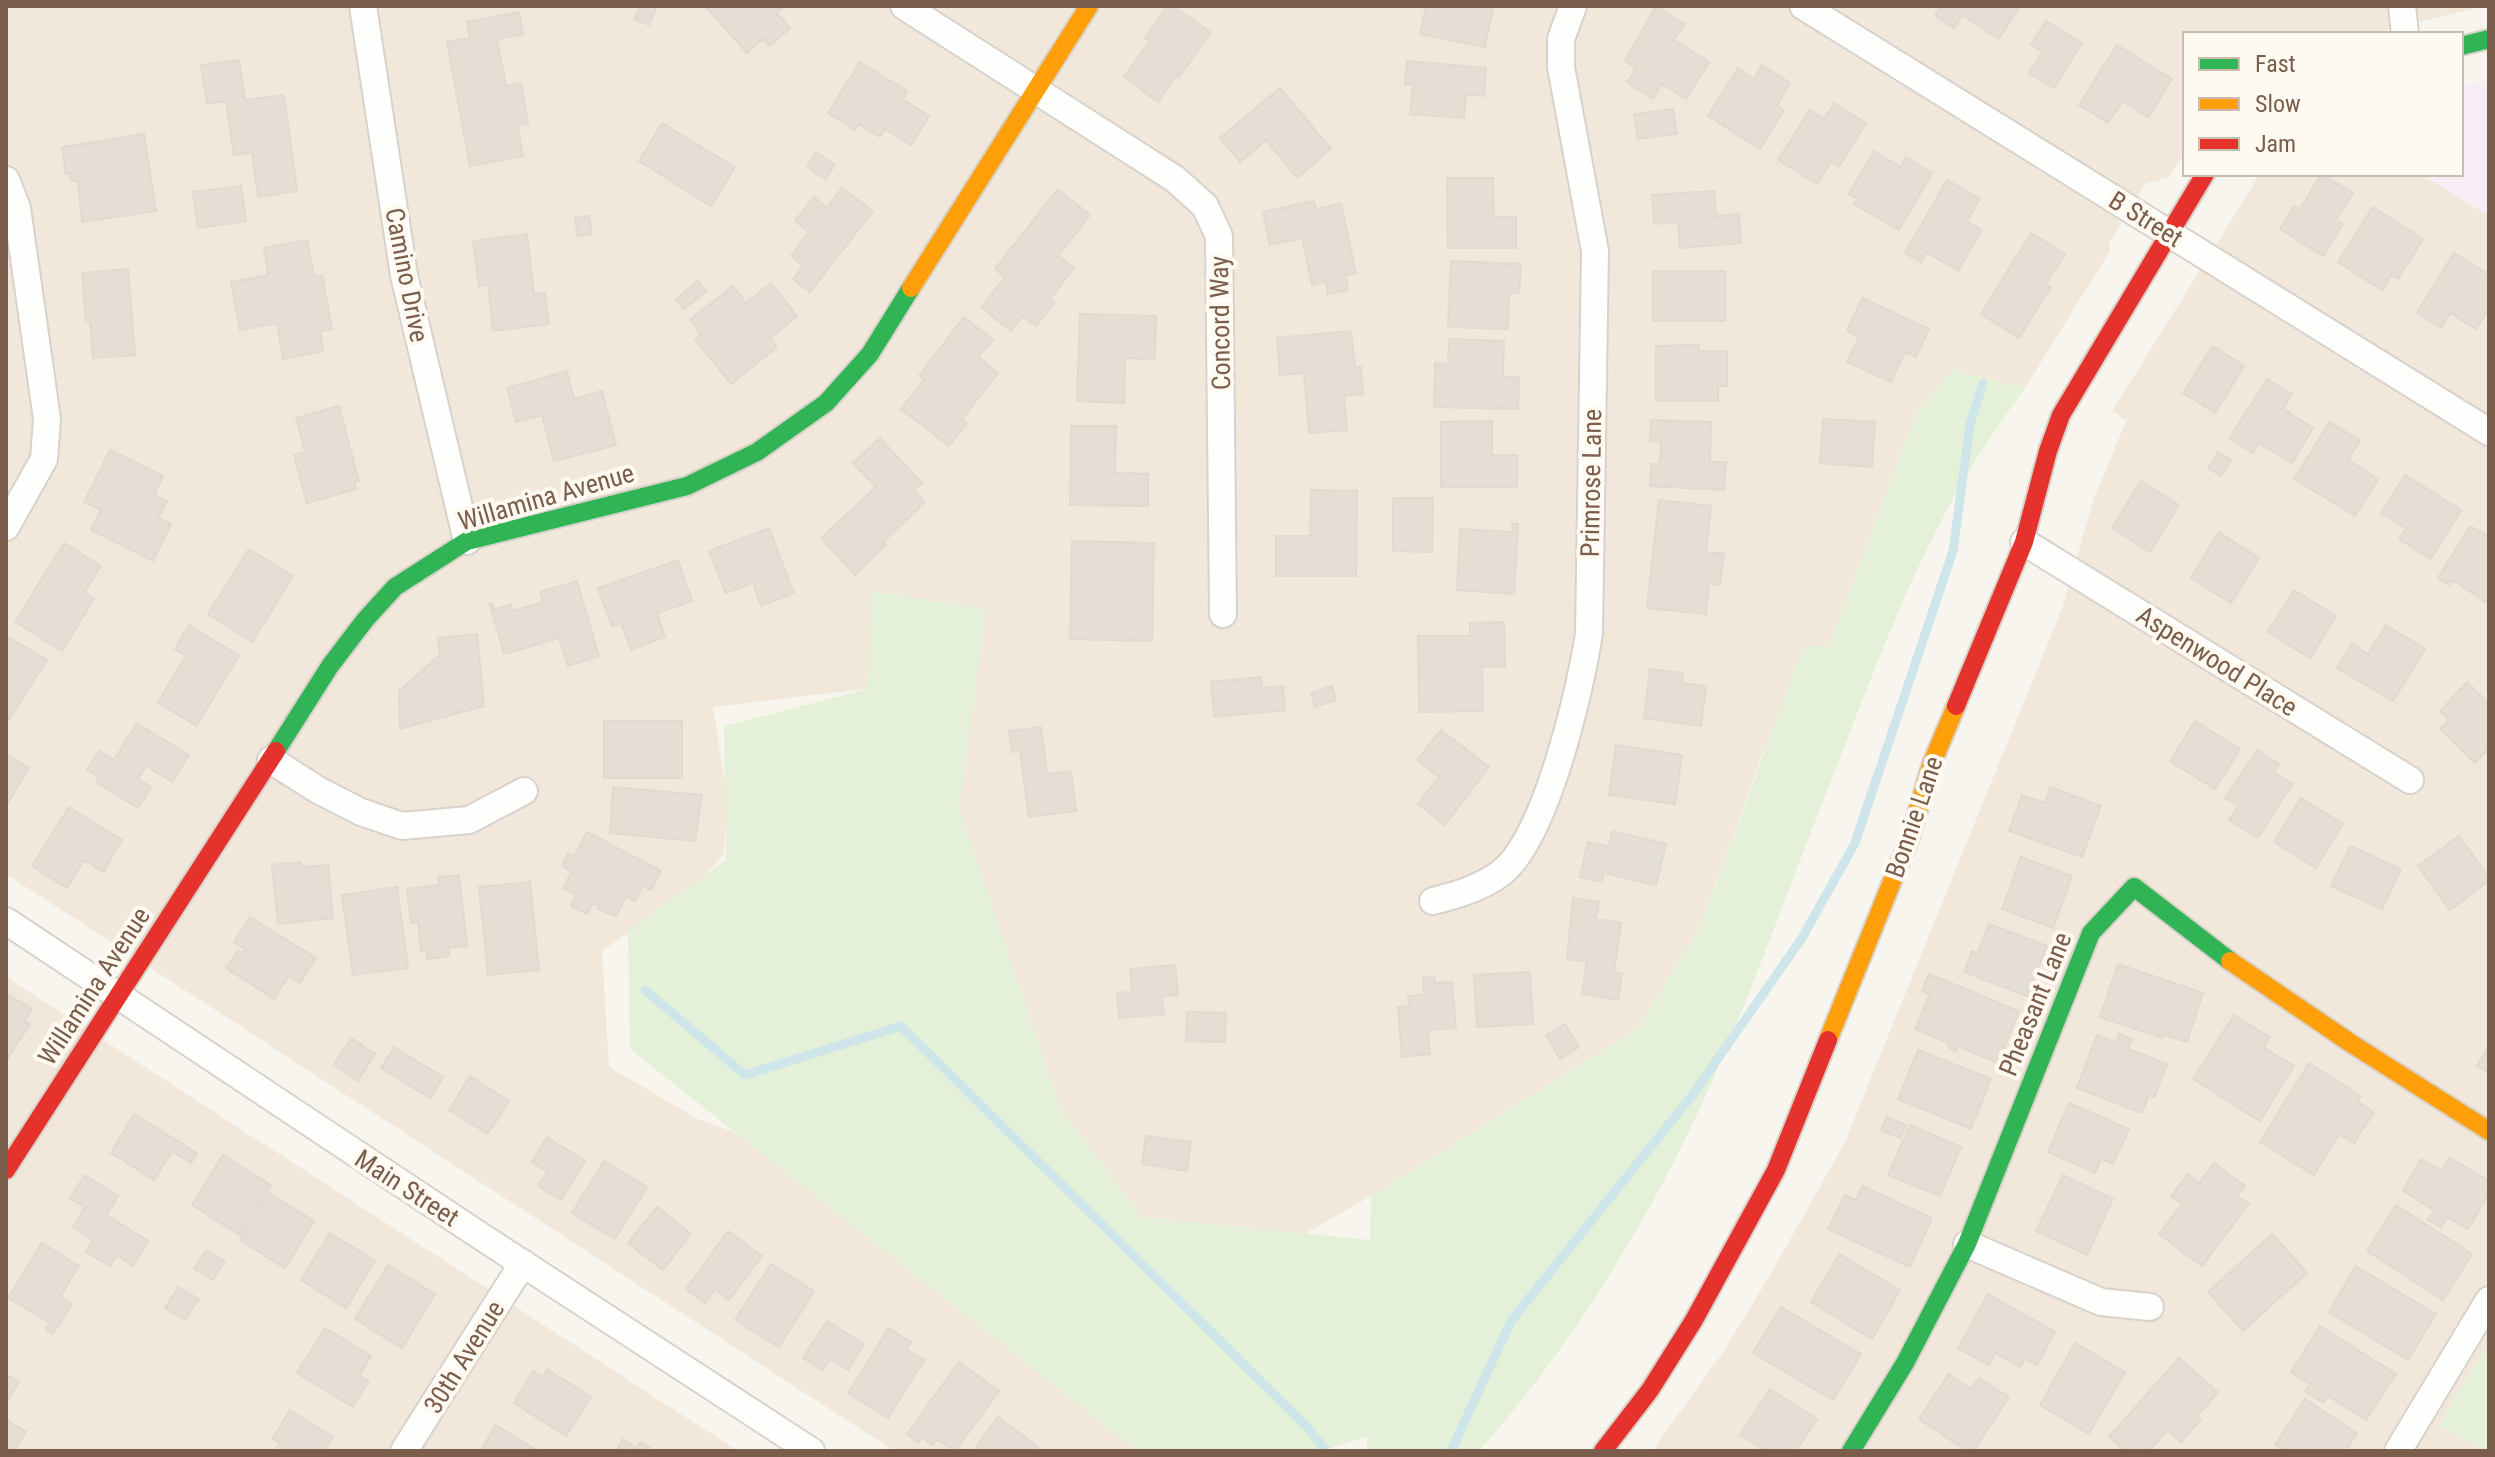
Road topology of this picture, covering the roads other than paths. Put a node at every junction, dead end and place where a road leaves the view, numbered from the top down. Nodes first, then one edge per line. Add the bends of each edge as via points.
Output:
1 (363, 6) edge
2 (904, 6) edge
3 (1089, 6) edge
4 (1573, 6) edge
5 (1803, 6) edge
6 (2402, 6) edge
7 (2405, 32) edge
8 (2489, 39) edge
9 (2463, 46) edge
10 (1035, 91) junction
11 (2204, 176) edge
12 (6, 180) edge
13 (2170, 234) junction
14 (2489, 432) edge
15 (6, 527) edge
16 (467, 541) junction
17 (2024, 542) junction
18 (1223, 614) dead end
19 (271, 760) junction
20 (2410, 780) dead end
21 (524, 791) dead end
22 (1433, 901) dead end
23 (6, 921) edge
24 (119, 996) junction
25 (2489, 1131) edge
26 (6, 1170) edge
27 (1967, 1244) junction
28 (523, 1263) junction
29 (2489, 1300) edge
30 (2150, 1307) dead end
31 (404, 1451) edge
32 (811, 1451) edge
33 (1603, 1451) edge
34 (1851, 1451) edge
35 (2398, 1451) edge

1 - 16 street, Camino Drive via 404,275
2 - 10 street, Concord Way
3 - 10 street, Willamina Avenue
4 - 22 street, Primrose Lane via 1561,39 1561,67 1595,251 1589,633 1583,674 1548,792 1519,853 1503,872 1484,883
5 - 13 street, B Street
6 - 7 street
8 - 9 street
10 - 16 street, Willamina Avenue via 870,354 826,403 757,452 687,486
10 - 18 street, Concord Way via 1175,179 1205,206 1219,236
11 - 13 street, Bonnie Lane
12 - 15 street via 17,208 47,419 44,459
13 - 14 street, B Street
13 - 17 street, Bonnie Lane via 2061,415
16 - 19 street, Willamina Avenue via 395,587 365,620
17 - 20 street, Aspenwood Place
17 - 33 street, Bonnie Lane via 1937,751 1910,837 1776,1170 1694,1320
19 - 21 street via 361,812 402,826 469,820
19 - 24 street, Willamina Avenue
23 - 24 street, Main Street
24 - 26 street, Willamina Avenue
24 - 28 street, Main Street
25 - 27 street, Pheasant Lane via 2301,1012 2134,887 2091,933
27 - 30 street via 2101,1302
27 - 34 street, Pheasant Lane via 1905,1363
28 - 31 street, 30th Avenue
28 - 32 street, Main Street
29 - 35 street

